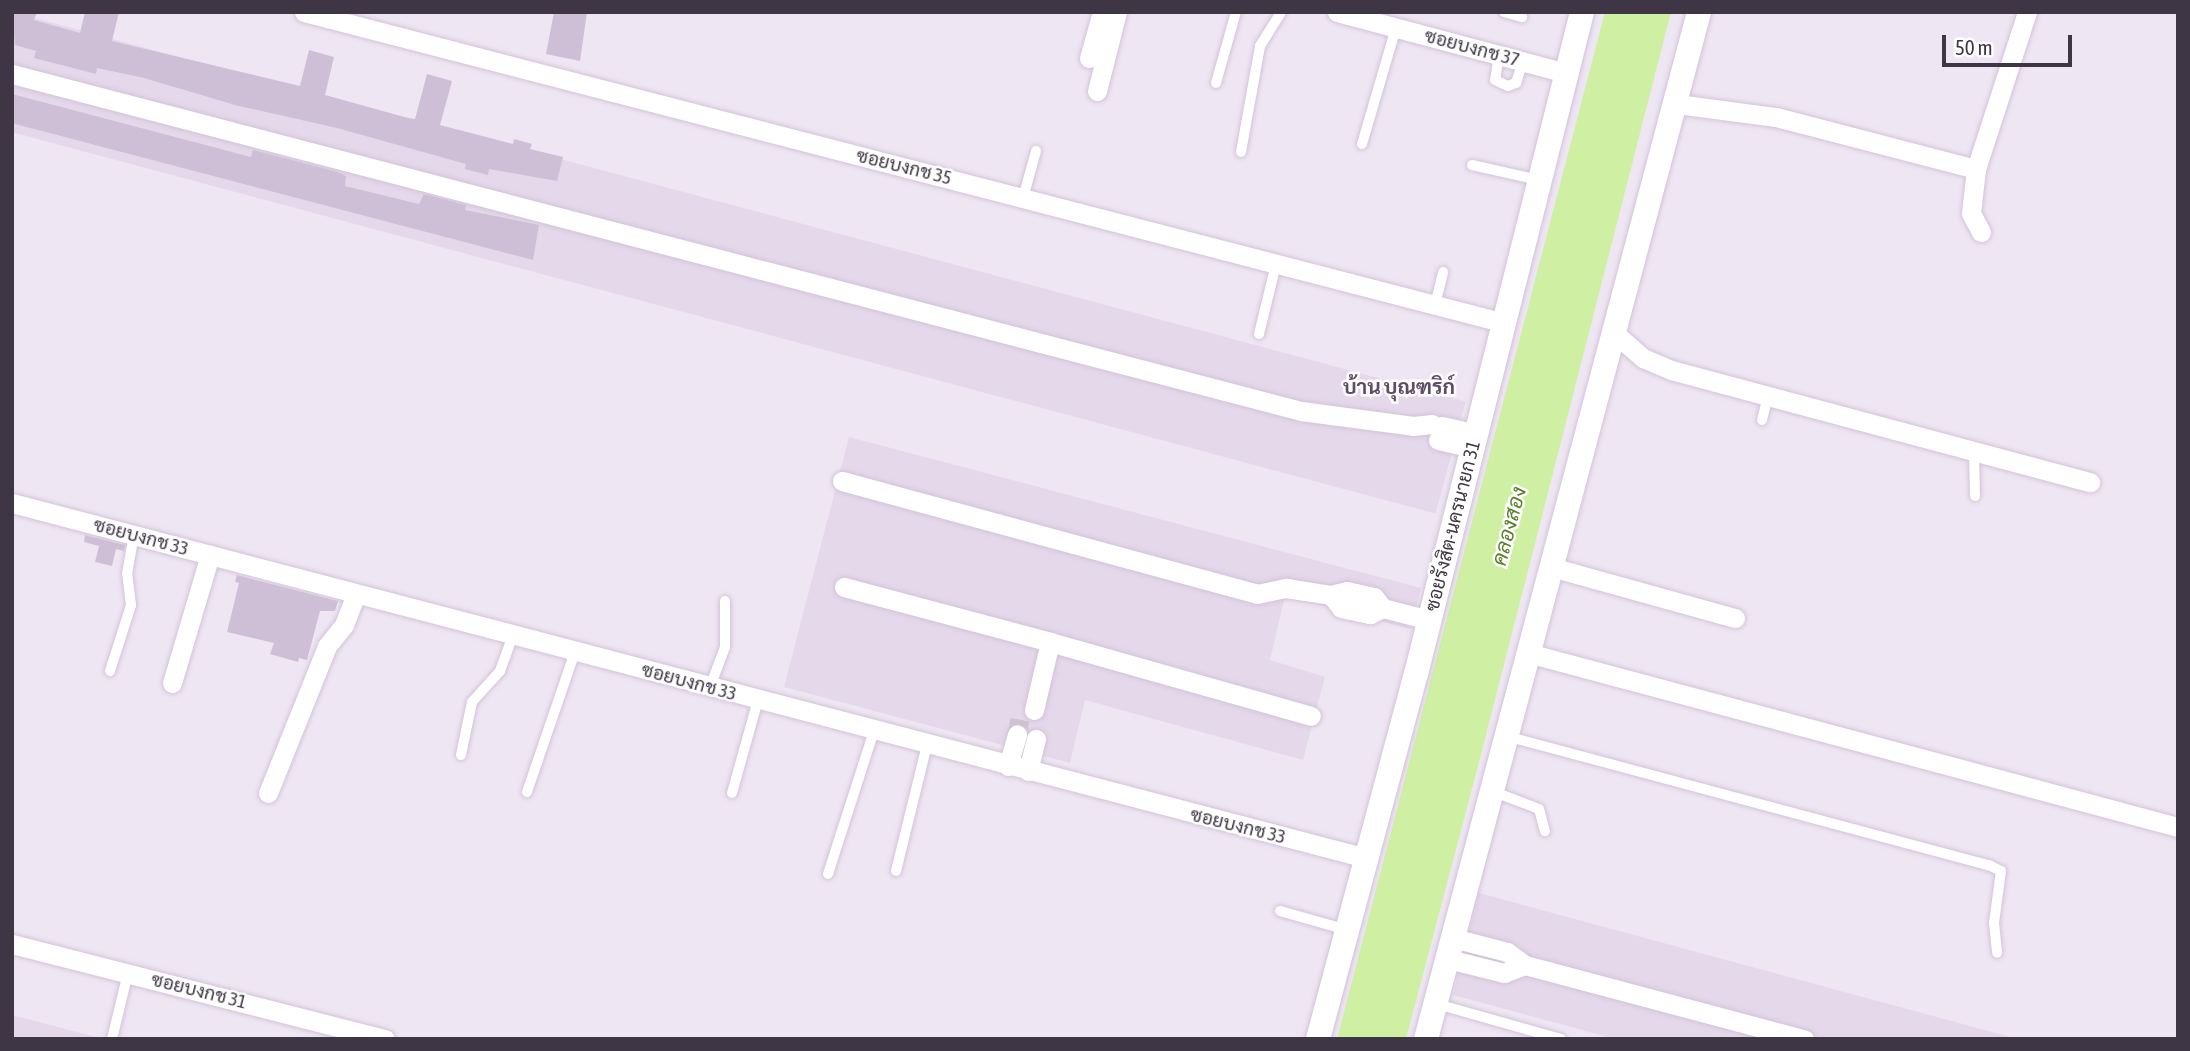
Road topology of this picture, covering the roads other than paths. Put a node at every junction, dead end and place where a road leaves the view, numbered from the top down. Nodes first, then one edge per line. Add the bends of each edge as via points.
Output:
1 (304, 12) edge
2 (1102, 12) edge
3 (1117, 12) edge
4 (1236, 12) edge
5 (1281, 12) edge
6 (1336, 12) edge
7 (1504, 12) edge
8 (1699, 12) edge
9 (2026, 12) edge
10 (1522, 17) dead end
11 (1574, 24) edge
12 (1395, 28) junction
13 (1499, 55) junction
14 (1089, 58) dead end
15 (1523, 61) junction
16 (1567, 73) junction
17 (12, 74) edge
18 (1216, 83) dead end
19 (1097, 91) dead end
20 (1676, 104) junction
21 (1362, 144) dead end
22 (1035, 151) dead end
23 (1241, 152) dead end
24 (1472, 165) dead end
25 (1976, 169) junction
26 (1540, 180) junction
27 (1023, 198) junction
28 (1981, 232) dead end
29 (1276, 264) junction
30 (1443, 272) dead end
31 (1435, 305) junction
32 (1504, 323) junction
33 (1611, 330) junction
34 (1259, 334) dead end
35 (1768, 396) junction
36 (1762, 420) dead end
37 (1475, 441) junction
38 (1974, 453) junction
39 (842, 481) dead end
40 (2090, 482) dead end
41 (1975, 496) dead end
42 (12, 503) edge
43 (134, 535) junction
44 (210, 555) junction
45 (1551, 568) junction
46 (844, 587) dead end
47 (356, 594) junction
48 (725, 601) dead end
49 (1735, 618) dead end
50 (1430, 620) junction
51 (513, 635) junction
52 (1050, 642) junction
53 (575, 652) junction
54 (1528, 653) junction
55 (110, 671) dead end
56 (172, 682) dead end
57 (709, 687) junction
58 (758, 700) junction
59 (1311, 716) dead end
60 (1029, 725) junction
61 (874, 730) junction
62 (1506, 736) junction
63 (928, 745) junction
64 (460, 755) dead end
65 (1008, 766) junction
66 (1028, 771) junction
67 (1491, 791) junction
68 (527, 792) dead end
69 (268, 793) dead end
70 (732, 793) dead end
71 (2178, 827) edge
72 (1545, 831) dead end
73 (1366, 858) junction
74 (896, 871) dead end
75 (828, 874) dead end
76 (1280, 911) dead end
77 (1347, 930) junction
78 (12, 944) edge
79 (1450, 948) junction
80 (1997, 953) dead end
81 (128, 973) junction
82 (1436, 1004) junction
83 (112, 1039) edge
84 (385, 1039) edge
85 (1318, 1039) edge
86 (1426, 1039) edge
87 (1561, 1039) edge
88 (1804, 1039) edge

1 - 27 street, ซอยบงกช 35
2 - 14 street
3 - 19 street
4 - 18 lane
5 - 23 lane via 1260,46
6 - 12 street, ซอยบงกช 37
7 - 10 lane
8 - 20 street
9 - 25 street
11 - 16 street, ซอยรังสิต-นครนายก 31
12 - 13 street, ซอยบงกช 37
12 - 21 lane
13 - 15 street, ซอยบงกช 37
13 - 15 lane via 1495,80 1508,86 1516,83
15 - 16 street, ซอยบงกช 37
16 - 26 street, ซอยรังสิต-นครนายก 31
17 - 37 street via 1301,411
20 - 25 street via 1776,117
20 - 33 street
22 - 27 lane
24 - 26 lane
25 - 28 street via 1971,213
26 - 32 street, ซอยรังสิต-นครนายก 31
27 - 29 street, ซอยบงกช 35
29 - 31 street, ซอยบงกช 35
29 - 34 lane
30 - 31 lane
31 - 32 street, ซอยบงกช 35
32 - 37 street, ซอยรังสิต-นครนายก 31
33 - 35 street via 1656,364
33 - 45 street
35 - 36 lane
35 - 38 street
37 - 50 street, ซอยรังสิต-นครนายก 31
38 - 40 street
38 - 41 lane
39 - 50 street via 1257,594 1286,588 1331,595 1347,591 1374,597 1384,608
42 - 43 street, ซอยบงกช 33
43 - 44 street, ซอยบงกช 33
43 - 55 lane via 127,574 131,605
44 - 47 street, ซอยบงกช 33
44 - 56 street
45 - 49 street
45 - 54 street
46 - 52 street
47 - 51 street, ซอยบงกช 33
47 - 69 street via 344,625 327,646
48 - 57 lane via 725,647
50 - 73 street, ซอยรังสิต-นครนายก 31
51 - 53 street, ซอยบงกช 33
51 - 64 lane via 500,671 472,702
52 - 59 street
52 - 60 street
53 - 57 street, ซอยบงกช 33
53 - 68 lane
54 - 62 street
54 - 71 street
57 - 58 street, ซอยบงกช 33
58 - 61 street, ซอยบงกช 33
58 - 70 lane
60 - 65 street
60 - 66 street
61 - 63 street, ซอยบงกช 33
61 - 75 lane
62 - 67 street
62 - 80 lane via 2001,870 1994,923
63 - 65 street, ซอยบงกช 33
63 - 74 lane
65 - 66 street, ซอยบงกช 33
66 - 73 street, ซอยบงกช 33
67 - 72 lane via 1539,809
67 - 79 street
73 - 77 street, ซอยรังสิต-นครนายก 31
76 - 77 lane
77 - 85 street, ซอยรังสิต-นครนายก 31
78 - 81 street, ซอยบงกช 31
79 - 82 street
79 - 88 street via 1504,973 1525,965
81 - 83 lane
81 - 84 street, ซอยบงกช 31
82 - 86 street
82 - 87 lane

